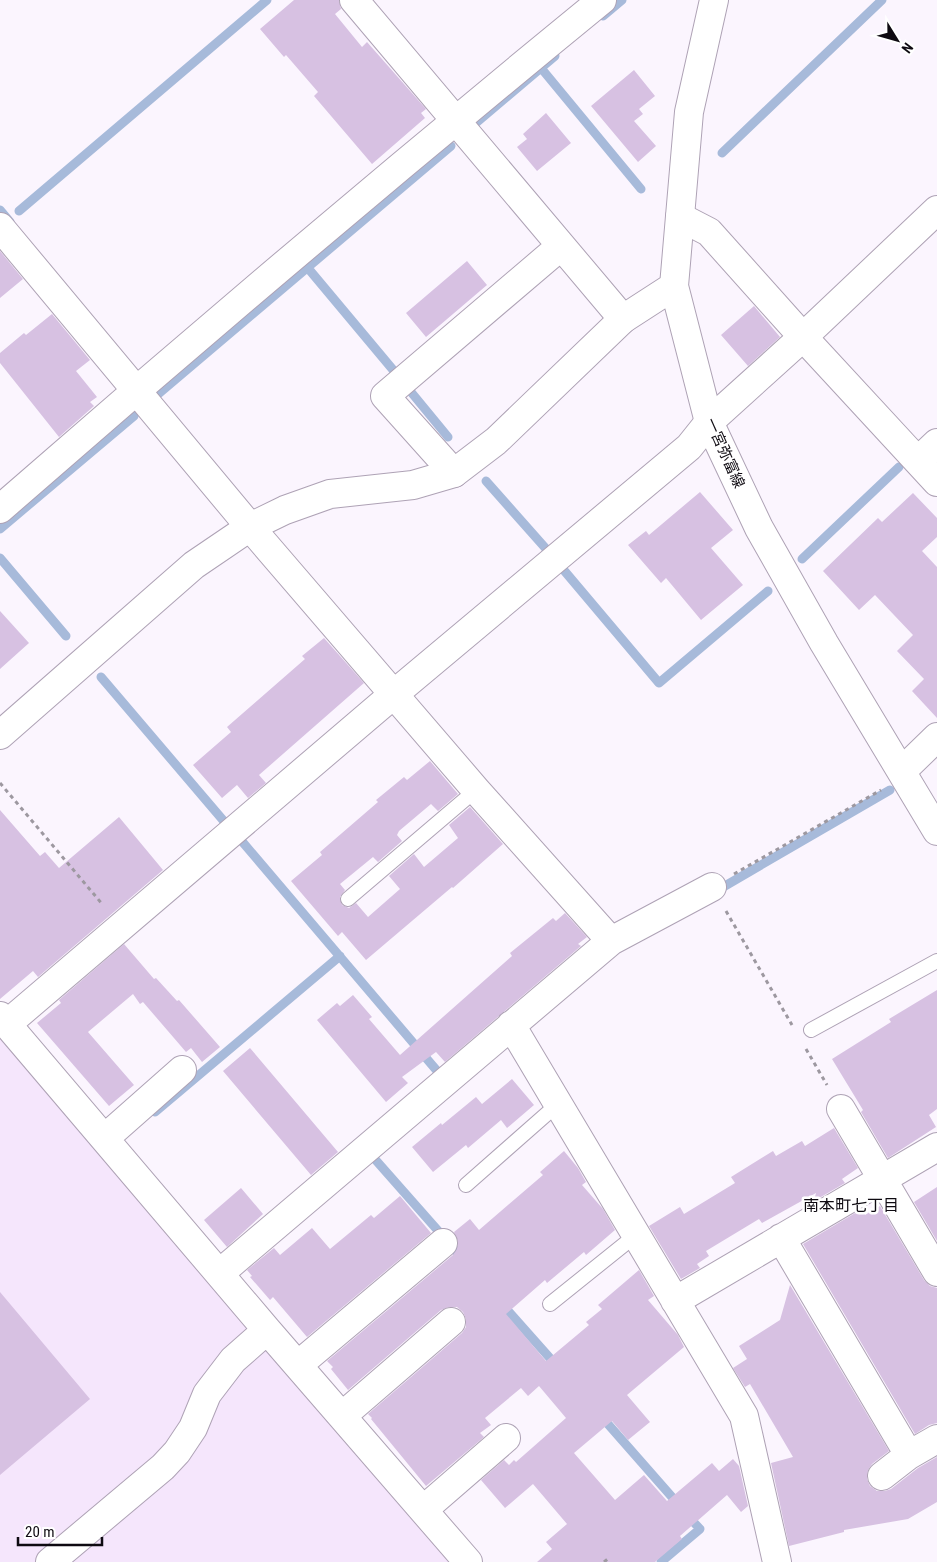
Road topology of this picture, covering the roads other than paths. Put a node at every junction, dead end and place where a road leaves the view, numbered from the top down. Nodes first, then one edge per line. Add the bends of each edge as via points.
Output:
1 (354, 0) edge
2 (602, 0) edge
3 (714, 0) edge
4 (455, 120) junction
5 (937, 210) edge
6 (680, 217) junction
7 (0, 227) edge
8 (561, 246) junction
9 (674, 286) junction
10 (623, 319) junction
11 (803, 337) junction
12 (136, 390) junction
13 (709, 422) junction
14 (937, 443) edge
15 (918, 461) junction
16 (454, 473) junction
17 (937, 482) edge
18 (0, 509) edge
19 (250, 527) junction
20 (394, 694) junction
21 (0, 735) edge
22 (937, 737) edge
23 (903, 773) junction
24 (476, 790) junction
25 (934, 821) edge
26 (712, 887) road end
27 (348, 899) dead end
28 (611, 941) junction
29 (937, 962) edge
30 (3, 1020) edge
31 (511, 1025) junction
32 (806, 1036) road end
33 (182, 1070) dead end
34 (558, 1104) junction
35 (841, 1109) road end
36 (105, 1138) junction
37 (937, 1146) edge
38 (882, 1179) junction
39 (466, 1184) dead end
40 (636, 1235) junction
41 (781, 1238) junction
42 (442, 1243) dead end
43 (937, 1272) edge
44 (220, 1273) junction
45 (675, 1301) junction
46 (550, 1304) dead end
47 (451, 1322) dead end
48 (267, 1330) junction
49 (298, 1365) junction
50 (342, 1416) junction
51 (506, 1438) dead end
52 (937, 1439) edge
53 (910, 1455) junction
54 (882, 1476) dead end
55 (423, 1510) junction
56 (50, 1562) edge
57 (468, 1562) edge
58 (777, 1562) edge

1 - 4 street
2 - 4 street
3 - 6 street, 一宮弥富線 via 689,112
4 - 8 street
4 - 12 street
5 - 11 street
6 - 9 street, 一宮弥富線
6 - 11 street via 709,232
7 - 12 street
8 - 10 street
8 - 16 street via 385,396
9 - 10 street
9 - 13 street, 一宮弥富線
10 - 16 street via 496,441
11 - 13 street
11 - 15 street
12 - 18 street
12 - 19 street
13 - 20 street via 689,447
13 - 23 street, 一宮弥富線 via 759,528
14 - 15 street
15 - 17 street
16 - 19 street via 413,485 330,494
19 - 20 street
19 - 21 street via 194,565
20 - 24 street
20 - 30 street via 121,926
22 - 23 street
23 - 25 street, 一宮弥富線
24 - 27 lane
24 - 28 street
26 - 28 street
28 - 31 street
29 - 32 lane
30 - 36 street
31 - 34 street
31 - 44 street
33 - 36 street
34 - 39 lane
34 - 40 street
35 - 38 street
36 - 44 street
37 - 38 street
38 - 41 street
38 - 43 street
40 - 45 street
40 - 46 lane
41 - 45 street
41 - 53 street
42 - 49 street
44 - 48 street
45 - 58 street via 744,1416
47 - 50 street
48 - 49 street
48 - 56 street via 233,1360 207,1394 193,1428 163,1467
49 - 50 street
50 - 55 street
51 - 55 street
52 - 53 street
53 - 54 street
55 - 57 street

